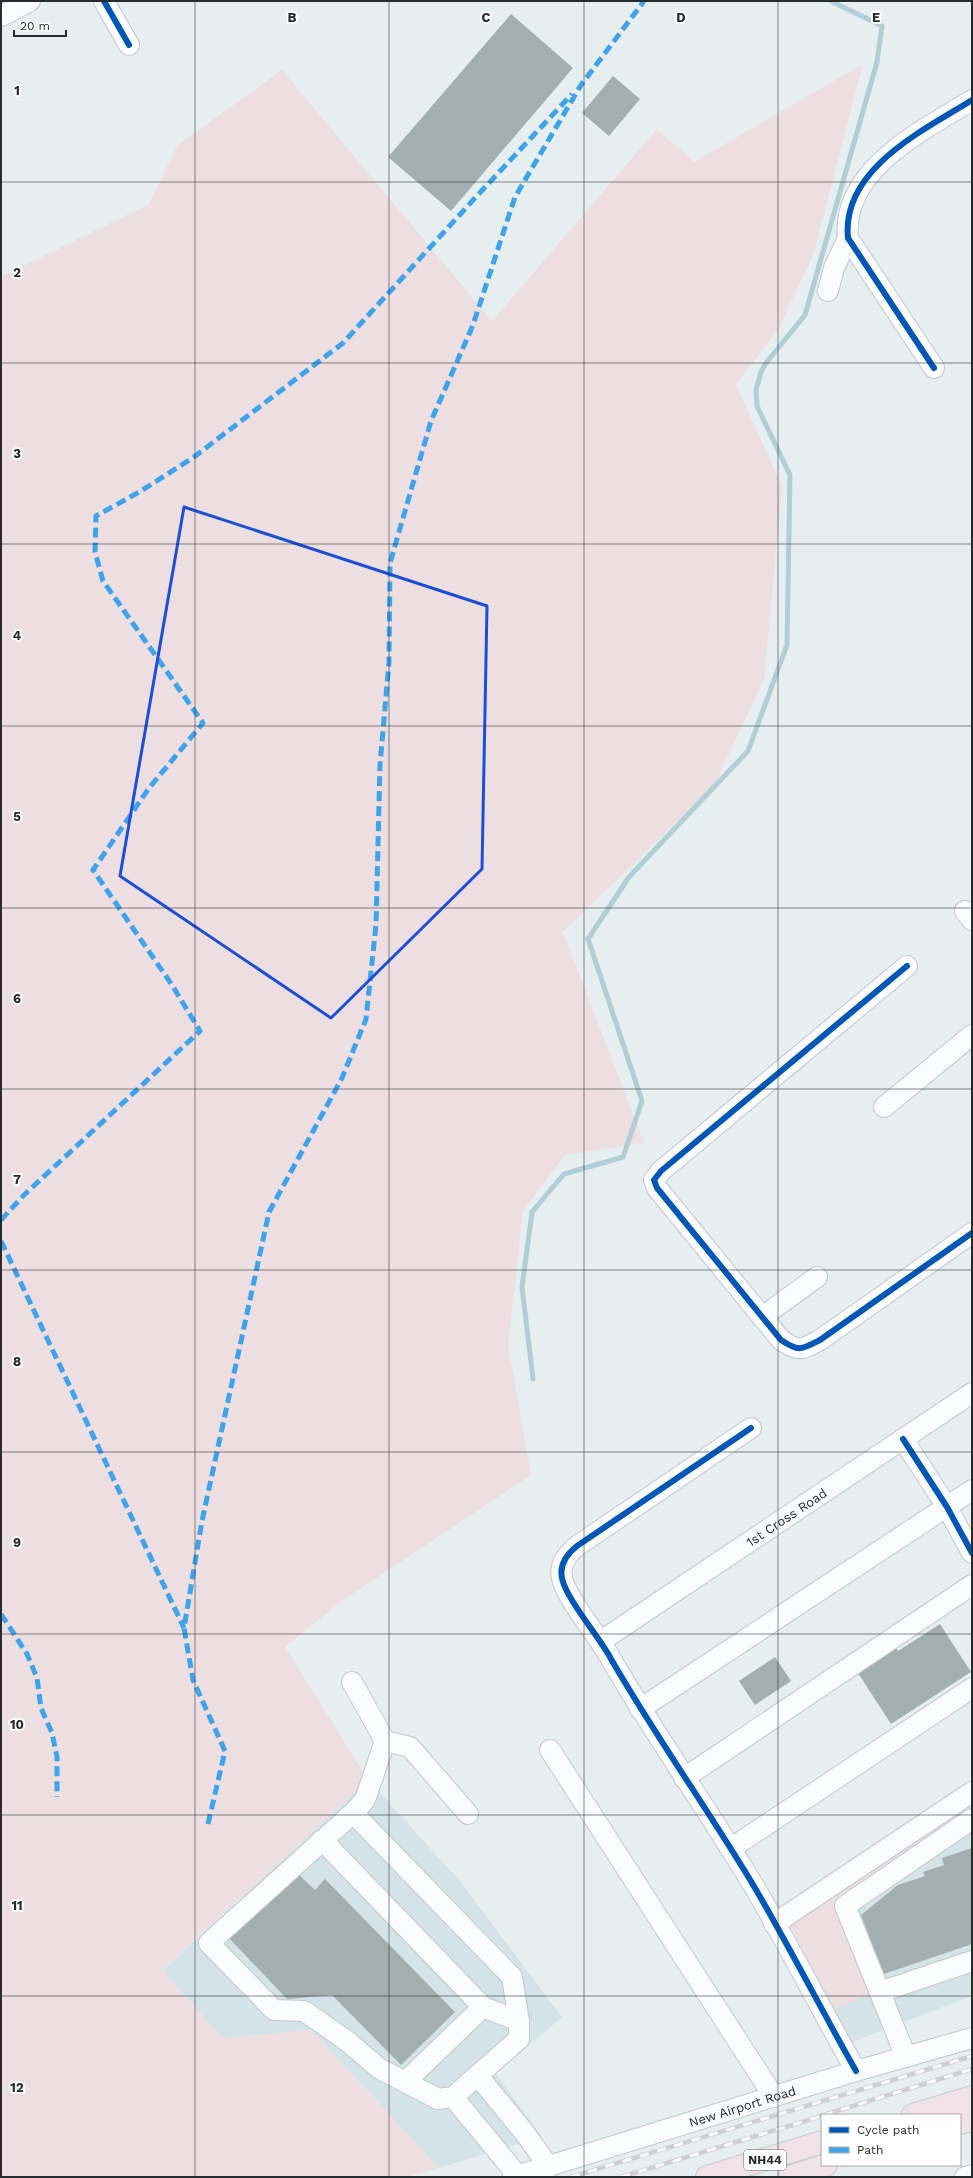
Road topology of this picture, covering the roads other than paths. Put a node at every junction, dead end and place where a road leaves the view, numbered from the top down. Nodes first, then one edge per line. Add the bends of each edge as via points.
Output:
1 (30, 1) edge
2 (104, 1) edge
3 (1, 16) edge
4 (130, 45) dead end
5 (972, 100) edge
6 (848, 238) junction
7 (828, 291) dead end
8 (934, 368) dead end
9 (906, 966) dead end
10 (972, 1035) edge
11 (884, 1106) dead end
12 (972, 1233) edge
13 (817, 1277) dead end
14 (762, 1317) junction
15 (972, 1394) edge
16 (751, 1428) dead end
17 (903, 1439) junction
18 (972, 1490) edge
19 (947, 1507) junction
20 (972, 1553) edge
21 (972, 1585) edge
22 (601, 1641) junction
23 (352, 1682) dead end
24 (972, 1688) edge
25 (640, 1709) junction
26 (385, 1741) junction
27 (550, 1750) dead end
28 (684, 1778) junction
29 (972, 1792) edge
30 (353, 1813) junction
31 (468, 1814) dead end
32 (972, 1819) edge
33 (322, 1840) junction
34 (730, 1850) junction
35 (774, 1924) junction
36 (972, 1961) edge
37 (880, 1992) junction
38 (483, 2007) junction
39 (519, 2021) junction
40 (972, 2038) edge
41 (906, 2057) junction
42 (856, 2071) junction
43 (478, 2076) junction
44 (405, 2082) junction
45 (453, 2097) junction
46 (774, 2097) junction
47 (972, 2097) edge
48 (916, 2114) edge
49 (972, 2120) edge
50 (961, 2123) edge
51 (821, 2142) edge
52 (823, 2166) edge
53 (549, 2167) junction
54 (972, 2175) edge
55 (516, 2176) edge
56 (707, 2177) edge
57 (790, 2177) edge
58 (965, 2177) edge

1 - 3 street
2 - 4 street
5 - 6 street via 907,140 874,169 860,188 851,209 847,227
6 - 7 street via 834,268
6 - 8 street
9 - 14 street via 661,1171 654,1180 656,1188
10 - 11 street
12 - 14 street via 806,1348 795,1349 781,1340
13 - 14 street
15 - 17 street, 1st Cross Road
16 - 22 street via 569,1553 562,1564 561,1577 566,1590
17 - 19 street
17 - 22 street, 1st Cross Road
18 - 19 street
19 - 20 street
19 - 25 street
21 - 28 street
22 - 25 street
23 - 26 street
24 - 34 street
25 - 28 street
26 - 30 street via 365,1800
26 - 31 street via 410,1747
27 - 46 street
28 - 34 street
29 - 35 street
30 - 33 street
30 - 39 street via 512,1977
32 - 37 street via 845,1906
33 - 38 street
33 - 44 street via 208,1943 274,2010 304,2011 347,2041 380,2069
34 - 35 street via 755,1888
35 - 42 street
36 - 37 street
37 - 41 street
38 - 39 street
38 - 44 street
39 - 43 street via 519,2039
40 - 41 street, New Airport Road
41 - 42 street, New Airport Road
42 - 46 street, New Airport Road
43 - 45 street
43 - 53 street
44 - 45 street via 438,2099
45 - 55 street
46 - 53 street, New Airport Road
47 - 48 highway
49 - 50 highway
51 - 56 highway, NH44
52 - 57 highway, NH44
53 - 55 street, New Airport Road
54 - 58 street

